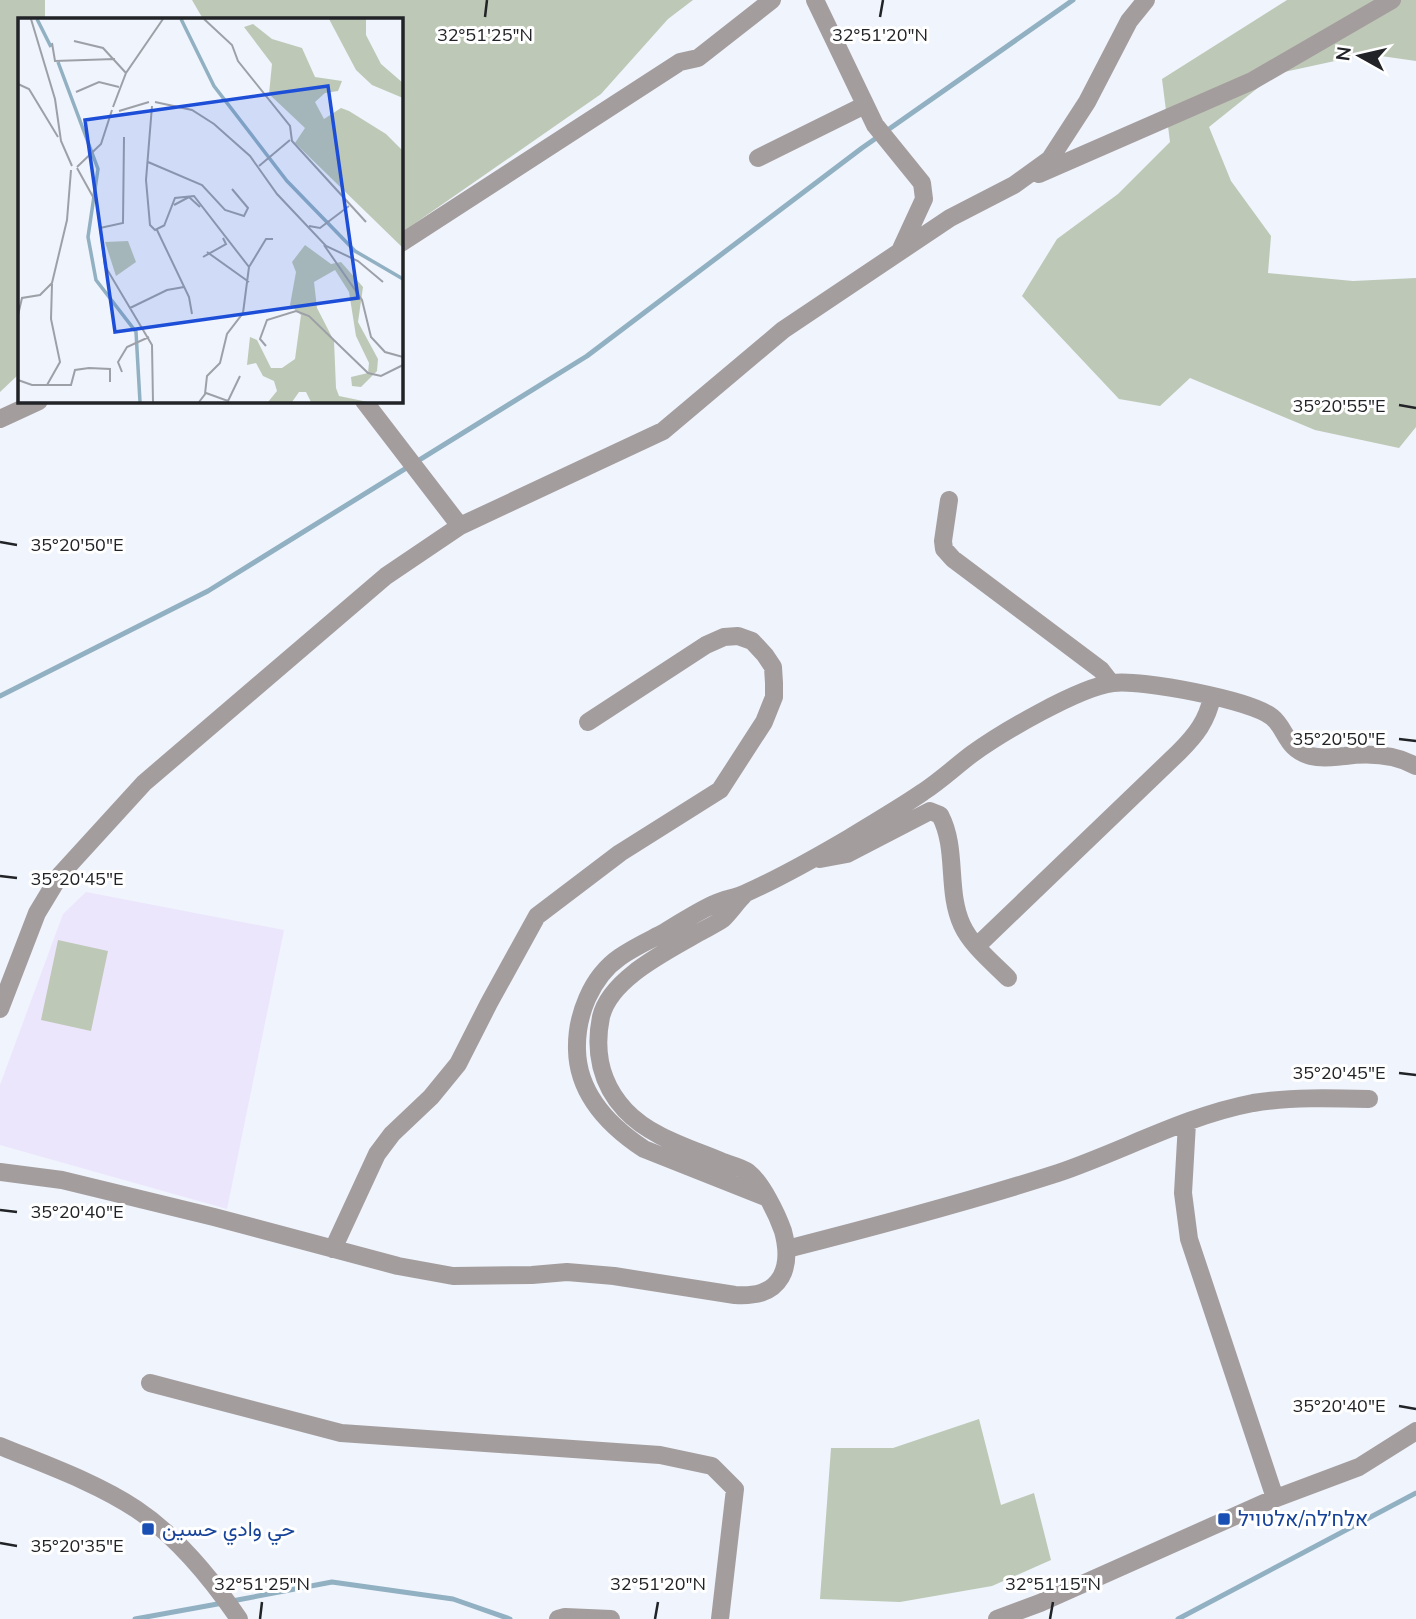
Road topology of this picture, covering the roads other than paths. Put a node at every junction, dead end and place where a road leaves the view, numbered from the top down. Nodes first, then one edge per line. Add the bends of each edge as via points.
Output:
1 (772, 0) edge
2 (815, 0) edge
3 (1146, 0) edge
4 (1392, 0) edge
5 (865, 105) junction
6 (758, 158) dead end
7 (1014, 185) junction
8 (402, 242) edge
9 (899, 253) junction
10 (37, 402) edge
11 (364, 402) edge
12 (0, 419) edge
13 (949, 500) dead end
14 (460, 526) junction
15 (1111, 683) junction
16 (1212, 697) junction
17 (588, 722) dead end
18 (1416, 766) edge
19 (806, 861) junction
20 (977, 946) junction
21 (1008, 978) dead end
22 (0, 1009) edge
23 (1369, 1099) dead end
24 (1187, 1123) junction
25 (0, 1172) edge
26 (333, 1249) junction
27 (787, 1249) junction
28 (150, 1383) dead end
29 (1416, 1431) edge
30 (0, 1446) edge
31 (1275, 1498) junction
32 (239, 1619) edge
33 (558, 1619) edge
34 (611, 1619) edge
35 (720, 1619) edge
36 (997, 1619) edge

1 - 8 street via 698,58 680,62
2 - 5 street
3 - 7 street via 1050,159
4 - 7 street via 1252,81
5 - 6 street
5 - 9 street via 875,125 922,183 924,199
7 - 9 street via 950,218
9 - 14 street via 783,330 663,431
10 - 12 street
11 - 14 street
13 - 15 street via 944,549 1101,670
14 - 22 street via 386,576 144,783 60,875 37,912
15 - 16 street via 1157,684
15 - 19 street via 1089,689 975,752 925,791
16 - 18 street via 1273,718 1296,749 1307,755 1324,759 1387,755
16 - 20 street via 1199,732
17 - 26 street via 724,637 752,641 773,667 774,697 764,722 720,790 620,853 537,916 458,1064 377,1154
19 - 20 street via 847,854 930,811 940,815 950,844 955,906 963,928
19 - 27 street via 744,895 722,920 648,962 626,980 608,1000 598,1040 600,1067 626,1111 656,1133 748,1172 776,1213
20 - 21 street
23 - 24 street via 1306,1098 1252,1104
24 - 27 street via 1059,1172
24 - 31 street via 1183,1193 1189,1239
25 - 26 street via 62,1180
26 - 27 street via 453,1276 568,1272 750,1296 775,1287 783,1274
28 - 35 street via 341,1433 660,1455 712,1466 735,1489
29 - 31 street via 1359,1467
30 - 32 street via 137,1509 175,1540
31 - 36 street
33 - 34 street

